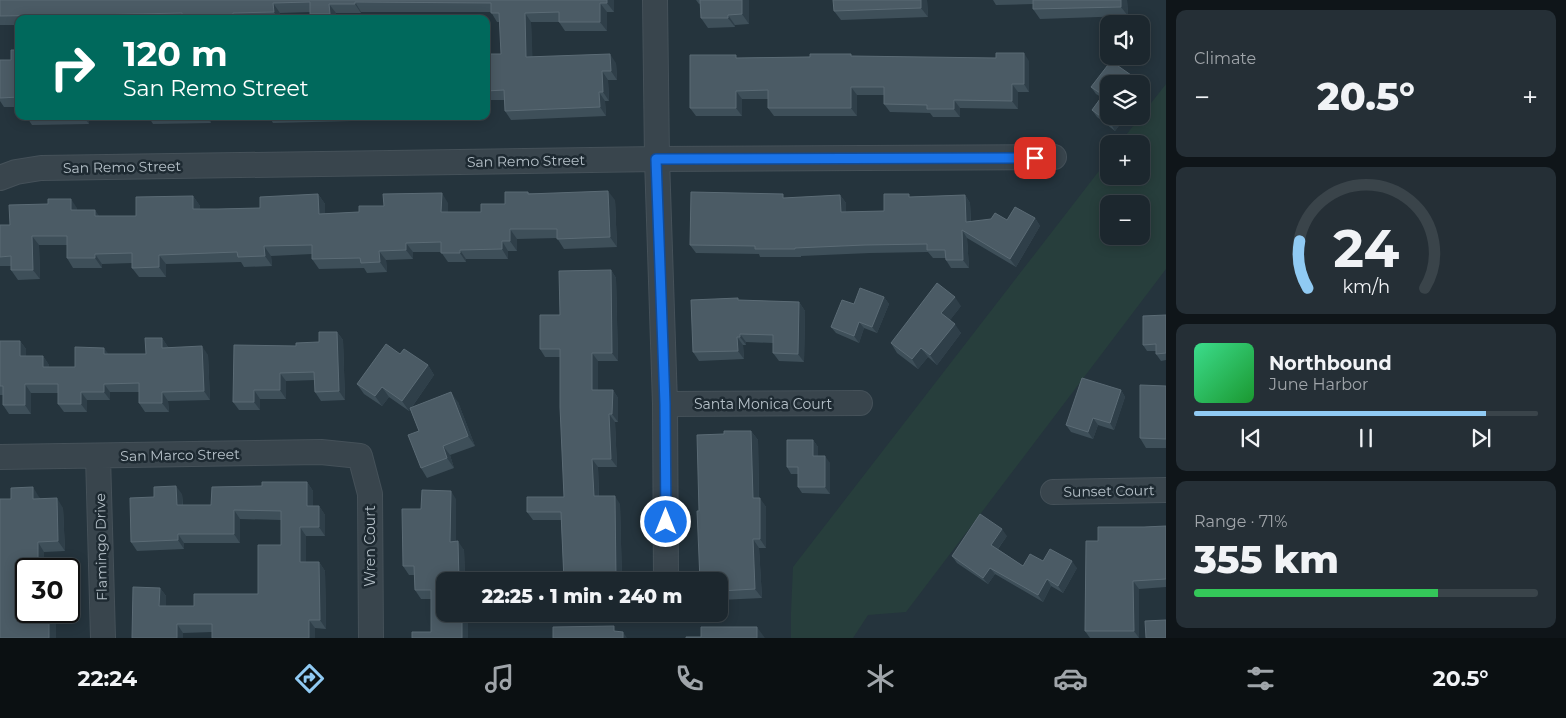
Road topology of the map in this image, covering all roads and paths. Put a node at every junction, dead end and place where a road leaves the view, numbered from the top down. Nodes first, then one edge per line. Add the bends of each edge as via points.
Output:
1 (656, 0) edge
2 (1054, 157) dead end
3 (656, 159) junction
4 (0, 178) edge
5 (665, 404) junction
6 (860, 404) dead end
7 (98, 456) junction
8 (360, 456) joint
9 (0, 457) edge
10 (1166, 490) edge
11 (1052, 492) dead end
12 (666, 572) edge
13 (103, 638) edge
14 (371, 638) edge

1 - 3 street
2 - 3 street, San Remo Street
3 - 4 street, San Remo Street via 41,168
3 - 5 street
5 - 6 street, Santa Monica Court
5 - 12 street
7 - 8 street, San Marco Street via 321,452
7 - 9 street, San Marco Street
7 - 13 street, Flamingo Drive
8 - 14 street, Wren Court via 370,494
10 - 11 street, Sunset Court

